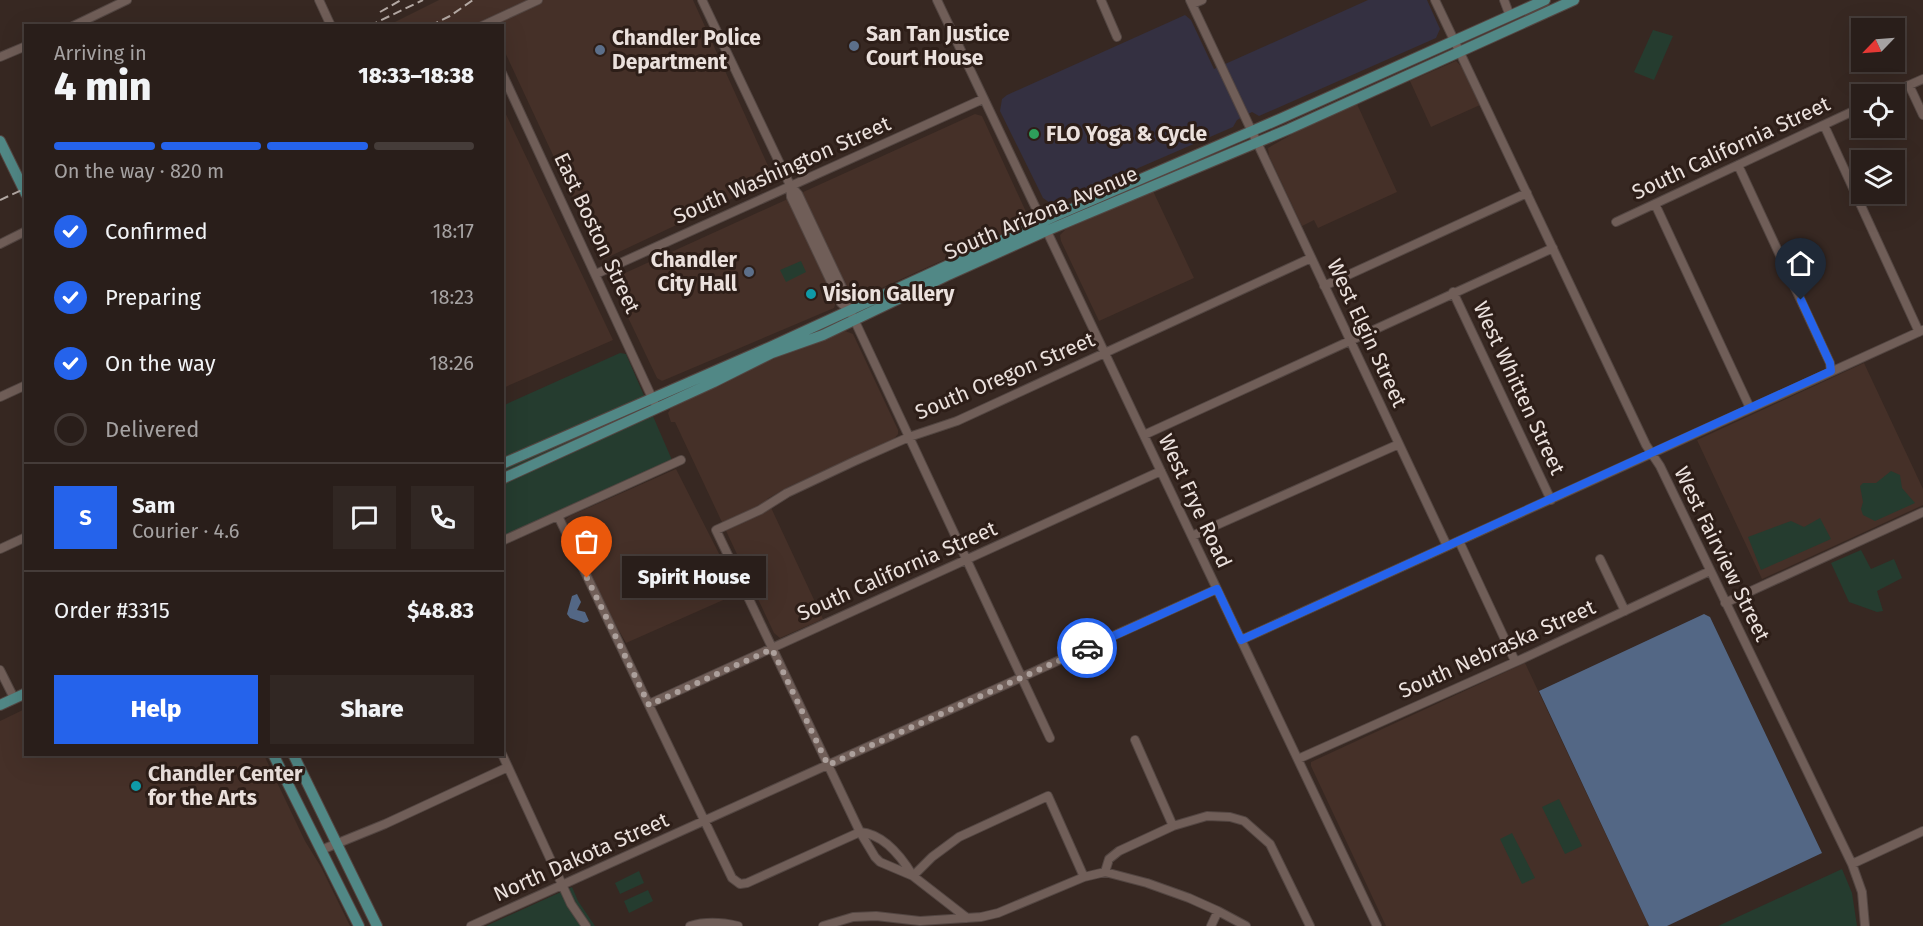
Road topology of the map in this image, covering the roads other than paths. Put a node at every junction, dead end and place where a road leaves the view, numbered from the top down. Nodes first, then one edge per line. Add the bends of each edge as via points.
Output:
1 (128, 0) edge
2 (319, 0) edge
3 (538, 0) edge
4 (702, 0) edge
5 (937, 0) edge
6 (1101, 0) edge
7 (1202, 0) edge
8 (1435, 0) edge
9 (1504, 0) edge
10 (1545, 0) edge
11 (1574, 0) edge
12 (1191, 2) edge
13 (1510, 15) junction
14 (77, 24) edge
15 (330, 24) edge
16 (486, 24) edge
17 (1117, 37) dead end
18 (1454, 41) junction
19 (24, 47) edge
20 (1459, 52) junction
21 (0, 57) edge
22 (504, 77) edge
23 (1923, 79) edge
24 (1909, 85) junction
25 (1905, 87) edge
26 (982, 99) junction
27 (1851, 112) edge
28 (1923, 116) edge
29 (1824, 125) junction
30 (1254, 137) junction
31 (0, 141) edge
32 (1738, 165) junction
33 (790, 185) junction
34 (24, 190) edge
35 (1527, 193) junction
36 (1655, 204) junction
37 (1616, 222) dead end
38 (1044, 226) junction
39 (24, 232) edge
40 (0, 244) edge
41 (1552, 248) junction
42 (1311, 258) junction
43 (596, 274) junction
44 (1324, 286) junction
45 (1454, 292) junction
46 (852, 316) junction
47 (1921, 331) edge
48 (1350, 339) junction
49 (1105, 354) junction
50 (1831, 371) junction
51 (24, 385) edge
52 (0, 397) edge
53 (652, 397) junction
54 (657, 408) junction
55 (1750, 408) junction
56 (1144, 435) junction
57 (909, 437) junction
58 (1399, 444) junction
59 (1653, 454) junction
60 (681, 460) dead end
61 (504, 463) edge
62 (1161, 471) junction
63 (504, 478) edge
64 (1551, 500) junction
65 (1923, 512) edge
66 (558, 516) junction
67 (1192, 536) junction
68 (24, 538) edge
69 (504, 541) edge
70 (1459, 541) junction
71 (1447, 546) junction
72 (0, 549) edge
73 (1600, 558) dead end
74 (967, 560) junction
75 (1710, 571) junction
76 (1217, 589) junction
77 (1725, 603) junction
78 (1625, 611) junction
79 (1241, 640) junction
80 (772, 649) junction
81 (1515, 661) junction
82 (0, 670) edge
83 (1022, 677) junction
84 (24, 694) edge
85 (14, 698) junction
86 (0, 705) edge
87 (649, 705) junction
88 (1050, 738) dead end
89 (1135, 740) dead end
90 (274, 756) edge
91 (294, 756) edge
92 (503, 756) edge
93 (1298, 759) junction
94 (828, 765) junction
95 (508, 767) junction
96 (705, 822) junction
97 (1173, 826) junction
98 (1923, 831) edge
99 (860, 832) junction
100 (337, 844) junction
101 (321, 850) junction
102 (1852, 864) junction
103 (1106, 872) junction
104 (913, 876) junction
105 (1084, 877) junction
106 (563, 885) junction
107 (1218, 911) junction
108 (967, 918) junction
109 (359, 926) edge
110 (377, 926) edge
111 (471, 926) edge
112 (586, 926) edge
113 (690, 926) edge
114 (738, 926) edge
115 (823, 926) edge
116 (1211, 926) edge
117 (1246, 926) edge
118 (1310, 926) edge
119 (1377, 926) edge
120 (1866, 926) edge

1 - 14 street
2 - 15 street
3 - 16 street
4 - 33 street
5 - 26 street, West Frye Road
6 - 17 street
7 - 12 street
8 - 18 street, West Fairview Street
9 - 13 street
10 - 13 main road, South Arizona Avenue
11 - 20 main road, South Arizona Avenue
12 - 30 street, West Elgin Street
13 - 18 main road, South Arizona Avenue
18 - 20 street, West Fairview Street
18 - 30 main road, South Arizona Avenue
19 - 21 street
20 - 30 main road, South Arizona Avenue
20 - 35 street, West Fairview Street
22 - 43 street, East Boston Street
23 - 24 street
24 - 25 street
24 - 28 street
26 - 33 street, South Washington Street
26 - 38 street, West Frye Road
27 - 29 street, South California Street
29 - 32 street, South California Street
29 - 47 street
30 - 38 main road, South Arizona Avenue
30 - 42 street, West Elgin Street
31 - 34 main road
32 - 36 street, South California Street
32 - 50 street
33 - 43 street, South Washington Street
33 - 46 street via 798,194
35 - 41 street, West Fairview Street
35 - 44 street
36 - 37 street, South California Street
36 - 55 street
38 - 46 main road, South Arizona Avenue
38 - 49 street, West Frye Road
39 - 40 street
41 - 45 street
41 - 59 street, West Fairview Street
42 - 44 street, West Elgin Street
42 - 49 street, South Oregon Street
43 - 53 street, East Boston Street
44 - 48 street, West Elgin Street
45 - 48 street
45 - 64 street, West Whitten Street
46 - 53 main road, South Arizona Avenue
46 - 54 main road, South Arizona Avenue via 810,340 772,353
46 - 57 street
47 - 50 street
48 - 56 street
48 - 58 street, West Elgin Street
49 - 56 street, West Frye Road
49 - 57 street, South Oregon Street via 957,421
50 - 55 street
51 - 52 street
53 - 54 street, East Boston Street
53 - 61 main road, South Arizona Avenue
54 - 63 main road, South Arizona Avenue
55 - 59 street
56 - 62 street, West Frye Road
57 - 74 street
57 - 80 street, South Oregon Street via 716,530
58 - 67 street
58 - 71 street, West Elgin Street
59 - 64 street
59 - 75 street, West Fairview Street
60 - 66 street
62 - 67 street, West Frye Road
62 - 74 street, South California Street
64 - 70 street
65 - 77 street
66 - 69 street
66 - 87 street
67 - 76 street, West Frye Road
68 - 72 street
70 - 71 street
70 - 81 street
71 - 79 street
73 - 78 street
74 - 80 street, South California Street
74 - 83 street
75 - 77 street, West Fairview Street
75 - 78 street, South Nebraska Street
76 - 79 street, West Frye Road
76 - 83 street, North Dakota Street
77 - 102 street, West Fairview Street
78 - 81 street, South Nebraska Street
79 - 93 street, West Frye Road
80 - 87 street, South California Street
80 - 94 street
81 - 93 street, South Nebraska Street
82 - 85 street
83 - 88 street
83 - 94 street, North Dakota Street
84 - 85 main road
85 - 86 main road
87 - 96 street
89 - 97 street
90 - 101 main road
91 - 100 main road
92 - 95 street
93 - 119 street, West Frye Road
94 - 96 street, North Dakota Street
94 - 99 street
95 - 100 street
95 - 106 street
96 - 99 street via 732,878 740,884
96 - 106 street, North Dakota Street
97 - 103 street via 1119,851 1109,859
97 - 118 street via 1207,816 1244,821 1270,844
98 - 102 street
99 - 104 street via 871,833 885,842
99 - 104 street via 880,862
100 - 101 street
100 - 110 main road
101 - 109 main road
102 - 120 street, West Fairview Street via 1862,892
103 - 105 street
103 - 107 street via 1147,883
104 - 105 street via 959,837 1048,796
104 - 108 street
105 - 108 street via 998,913
106 - 111 street, North Dakota Street
106 - 112 street
107 - 116 street
107 - 117 street
108 - 115 street via 920,921 853,916
113 - 114 street via 703,922

